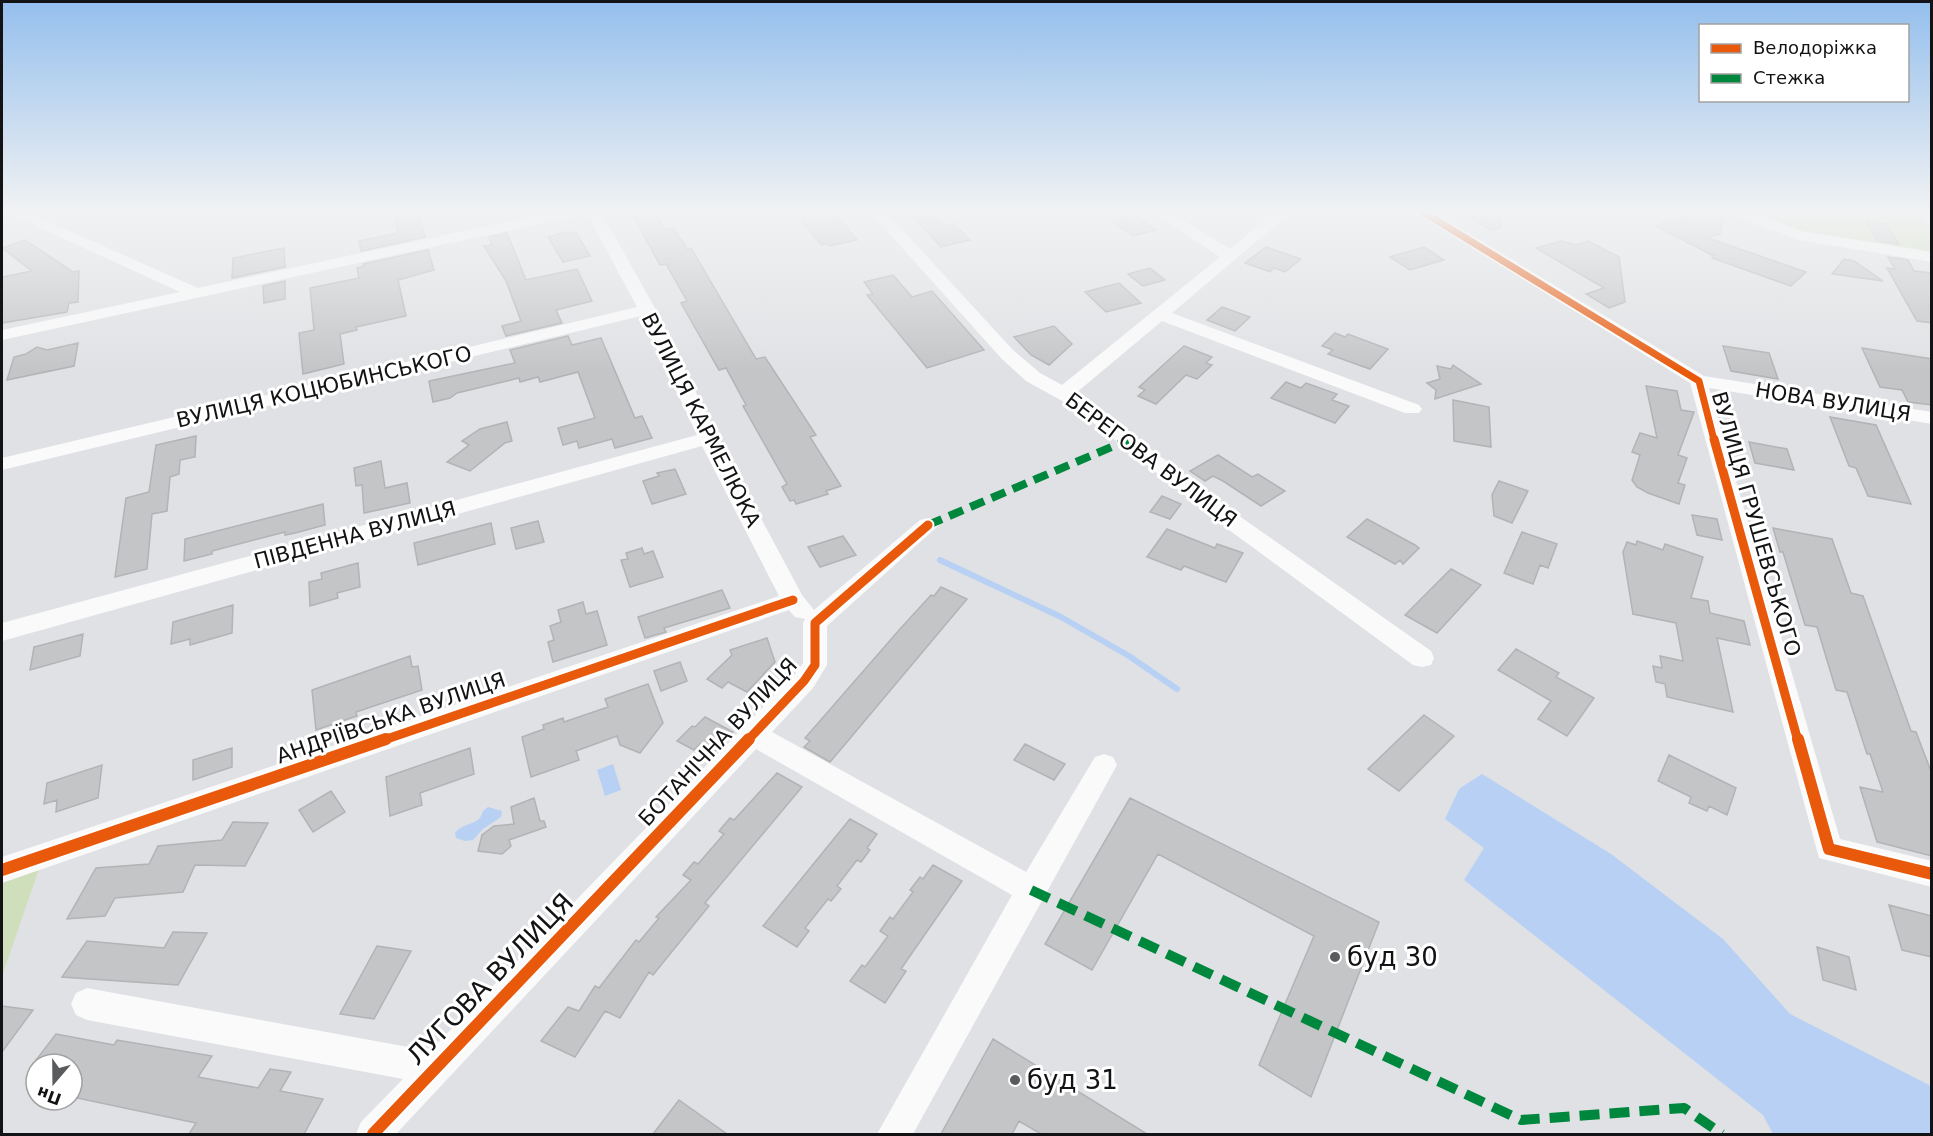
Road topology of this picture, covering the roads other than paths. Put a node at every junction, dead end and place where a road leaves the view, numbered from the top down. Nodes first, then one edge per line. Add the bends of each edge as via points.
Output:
1 (133, 265) edge
2 (327, 265) edge
3 (622, 265) edge
4 (925, 265) edge
5 (1220, 265) edge
6 (1510, 265) edge
7 (196, 293) junction
8 (647, 310) junction
9 (1162, 315) junction
10 (2, 335) edge
11 (1699, 381) junction
12 (1063, 394) junction
13 (1412, 409) dead end
14 (1932, 418) edge
15 (708, 438) junction
16 (2, 464) edge
17 (928, 525) dead end
18 (793, 600) junction
19 (815, 624) junction
20 (2, 633) edge
21 (1422, 658) dead end
22 (753, 734) junction
23 (1104, 765) dead end
24 (639, 852) joint
25 (2, 870) edge
26 (1932, 874) edge
27 (1031, 890) junction
28 (87, 1004) dead end
29 (434, 1068) junction
30 (373, 1134) edge
31 (894, 1134) edge

1 - 7 street
2 - 7 street
3 - 8 street, ВУЛИЦЯ КАРМЕЛЮКА
4 - 12 street, БЕРЕГОВА ВУЛИЦЯ via 1006,354 1033,377
5 - 9 street
6 - 11 street, ВУЛИЦЯ ГРУШЕВСЬКОГО
7 - 10 street
8 - 15 street, ВУЛИЦЯ КАРМЕЛЮКА
8 - 16 street, ВУЛИЦЯ КОЦЮБИНСЬКОГО
9 - 12 street
9 - 13 street
11 - 14 street, НОВА ВУЛИЦЯ
11 - 26 street, ВУЛИЦЯ ГРУШЕВСЬКОГО via 1829,849
12 - 21 street, БЕРЕГОВА ВУЛИЦЯ
15 - 18 street, ВУЛИЦЯ КАРМЕЛЮКА
15 - 20 street, ПІВДЕННА ВУЛИЦЯ
17 - 19 street
18 - 19 street, ВУЛИЦЯ КАРМЕЛЮКА
18 - 25 street, АНДРІЇВСЬКА ВУЛИЦЯ
19 - 22 street, БОТАНІЧНА ВУЛИЦЯ via 815,665
22 - 24 street, БОТАНІЧНА ВУЛИЦЯ
22 - 27 street, БОТАНІЧНА ВУЛИЦЯ
23 - 27 street
24 - 29 street, ЛУГОВА ВУЛИЦЯ
27 - 31 street
28 - 29 street, ЛУГОВА ВУЛИЦЯ
29 - 30 street, ЛУГОВА ВУЛИЦЯ

